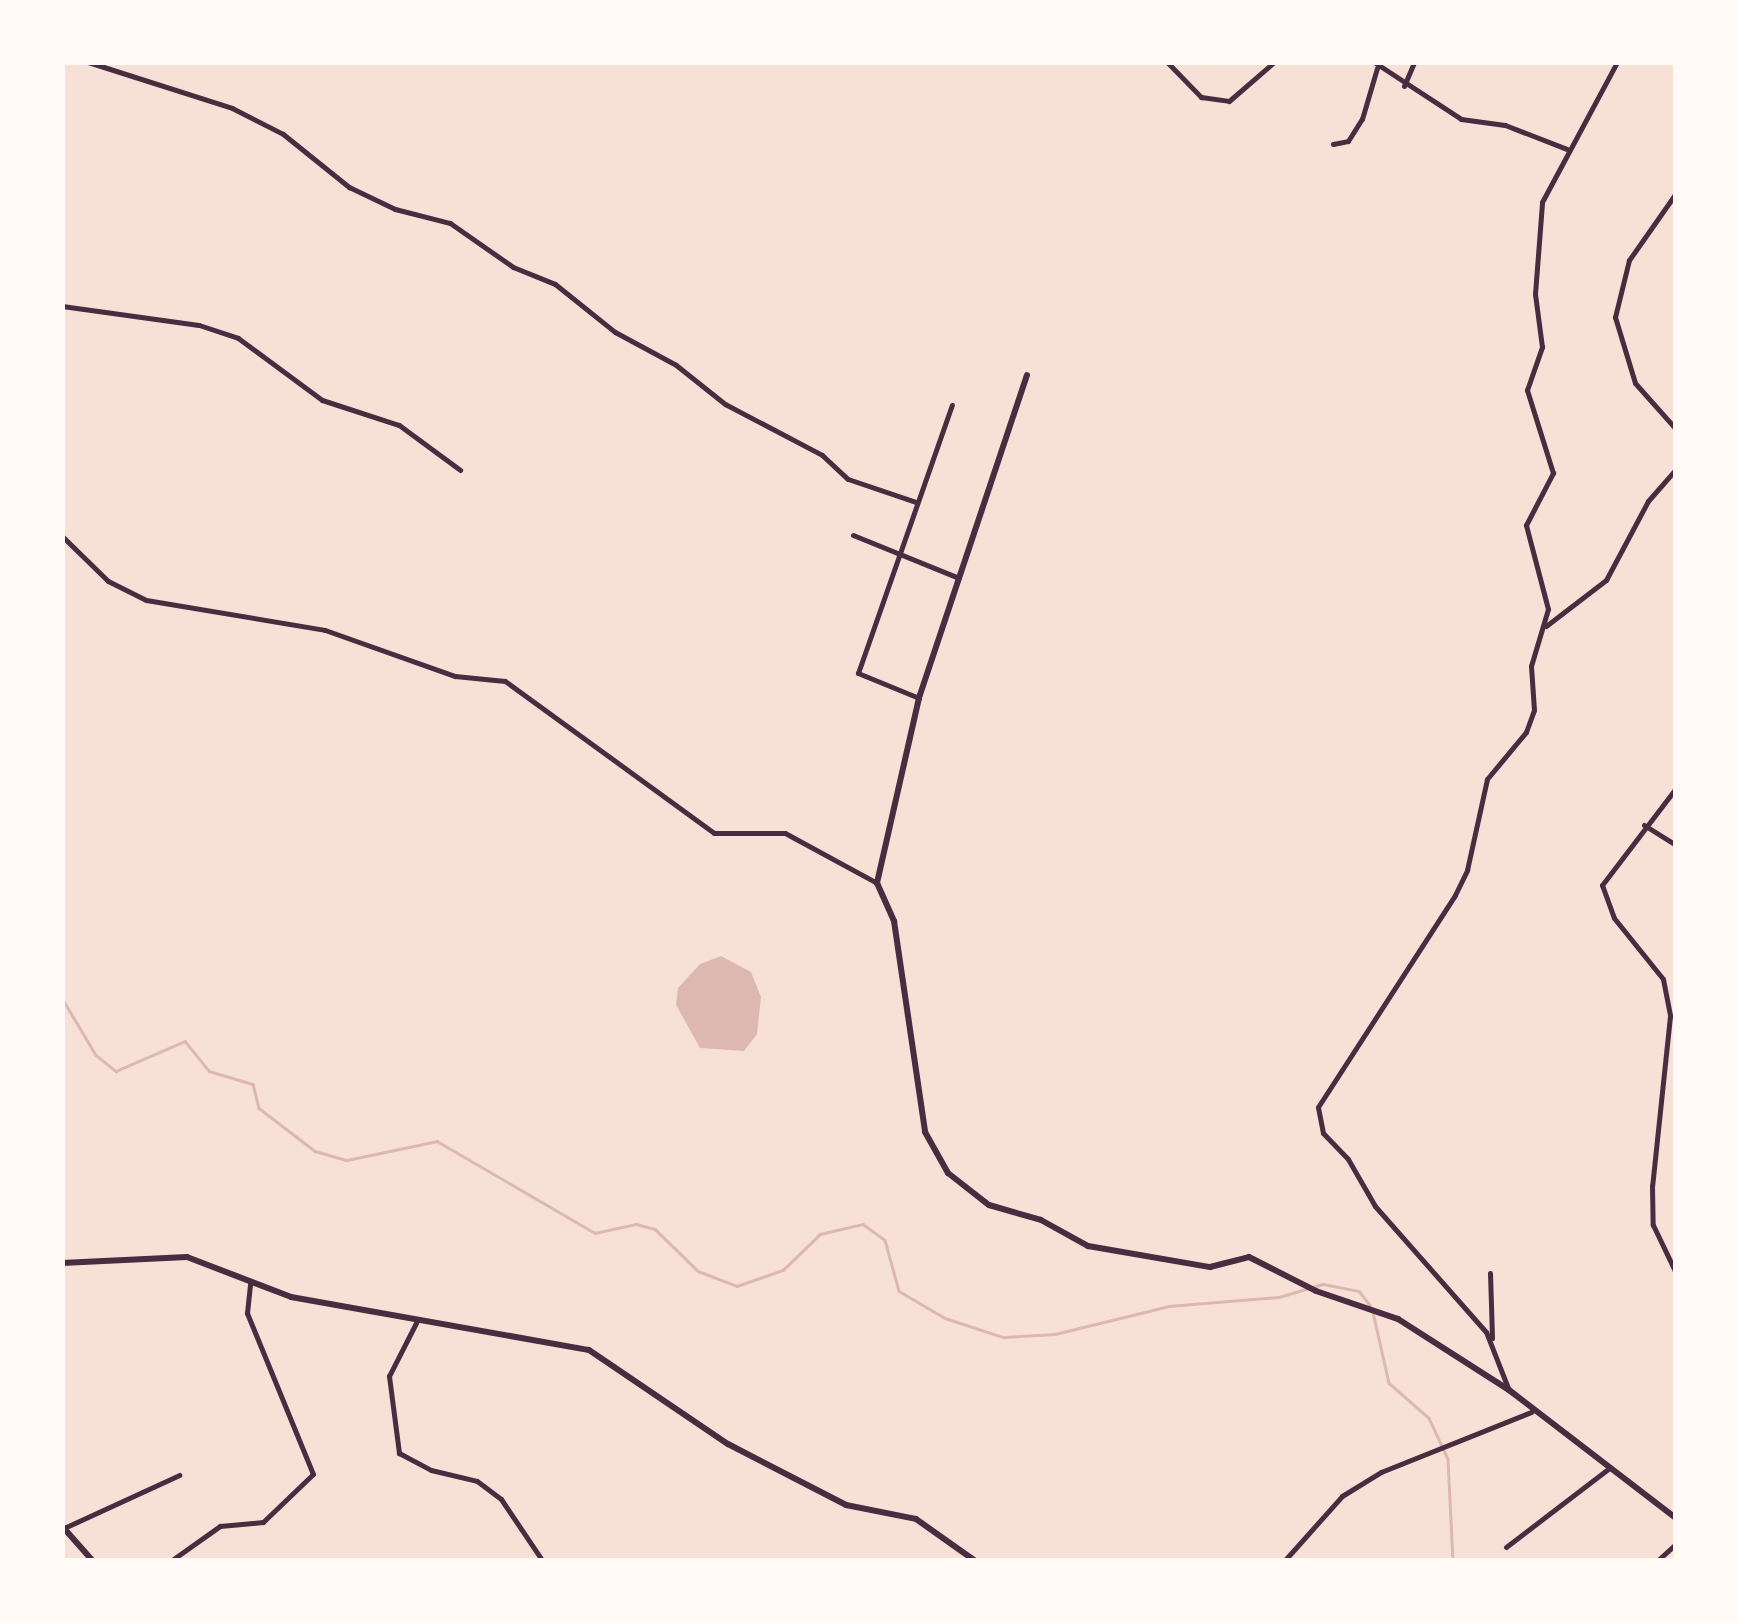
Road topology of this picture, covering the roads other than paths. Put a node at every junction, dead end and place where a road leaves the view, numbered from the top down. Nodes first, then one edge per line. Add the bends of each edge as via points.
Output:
1 (88, 62) edge
2 (1167, 62) edge
3 (1274, 62) edge
4 (1414, 62) edge
5 (1617, 62) edge
6 (1376, 65) edge
7 (1404, 86) junction
8 (1333, 144) dead end
9 (1567, 149) junction
10 (1676, 193) edge
11 (62, 306) edge
12 (1027, 376) dead end
13 (952, 404) dead end
14 (1676, 429) edge
15 (1676, 469) edge
16 (460, 470) dead end
17 (916, 502) junction
18 (854, 535) dead end
19 (62, 536) edge
20 (900, 554) junction
21 (959, 578) junction
22 (1544, 628) junction
23 (919, 698) junction
24 (1676, 788) edge
25 (1644, 825) junction
26 (1676, 845) edge
27 (876, 883) junction
28 (62, 1263) edge
29 (1490, 1273) dead end
30 (1676, 1273) edge
31 (250, 1282) junction
32 (418, 1318) junction
33 (1492, 1341) junction
34 (1508, 1390) junction
35 (1530, 1412) junction
36 (1608, 1469) junction
37 (179, 1475) dead end
38 (1676, 1518) edge
39 (63, 1527) edge
40 (1676, 1544) edge
41 (1506, 1547) dead end
42 (92, 1560) edge
43 (172, 1560) edge
44 (542, 1560) edge
45 (974, 1560) edge
46 (1285, 1560) edge
47 (1658, 1560) edge

1 - 17 street via 232,108 283,134 349,187 395,209 450,222 513,268 554,284 615,332 676,364 725,404 822,455 848,479
2 - 3 street via 1200,97 1230,101
4 - 7 street
5 - 9 street
6 - 7 street
6 - 8 street via 1362,119 1348,141
7 - 9 street via 1461,119 1505,126
9 - 22 street via 1542,202 1534,294 1542,347 1527,390 1553,473 1526,525 1548,609
10 - 14 street via 1629,260 1615,318 1635,383
11 - 16 street via 199,325 238,338 322,400 399,425
12 - 21 street
13 - 17 street
15 - 22 street via 1648,501 1606,580
17 - 20 street
18 - 20 street
19 - 27 street via 108,580 146,600 325,630 437,670 505,680 714,833 785,833
20 - 21 street
20 - 23 street via 858,672
21 - 23 street
22 - 33 street via 1532,666 1534,710 1526,732 1486,780 1467,870 1318,1107 1322,1133 1348,1159 1375,1206
23 - 27 street
24 - 25 street
25 - 26 street
25 - 30 street via 1602,885 1614,918 1663,979 1653,1225
27 - 34 street via 894,921 925,1132 948,1173 990,1204 1041,1220 1088,1246 1210,1267 1249,1257 1312,1289 1386,1314
28 - 31 street via 187,1258
29 - 33 street
31 - 32 street via 292,1297
31 - 43 street via 246,1313 313,1474 262,1522 220,1526
32 - 44 street via 389,1376 399,1453 431,1470 477,1480 500,1498
32 - 45 street via 588,1350 728,1444 846,1505 916,1519
33 - 34 street
34 - 35 street
35 - 36 street
35 - 46 street via 1342,1496
36 - 38 street
36 - 41 street
37 - 39 street
39 - 42 street
40 - 47 street

